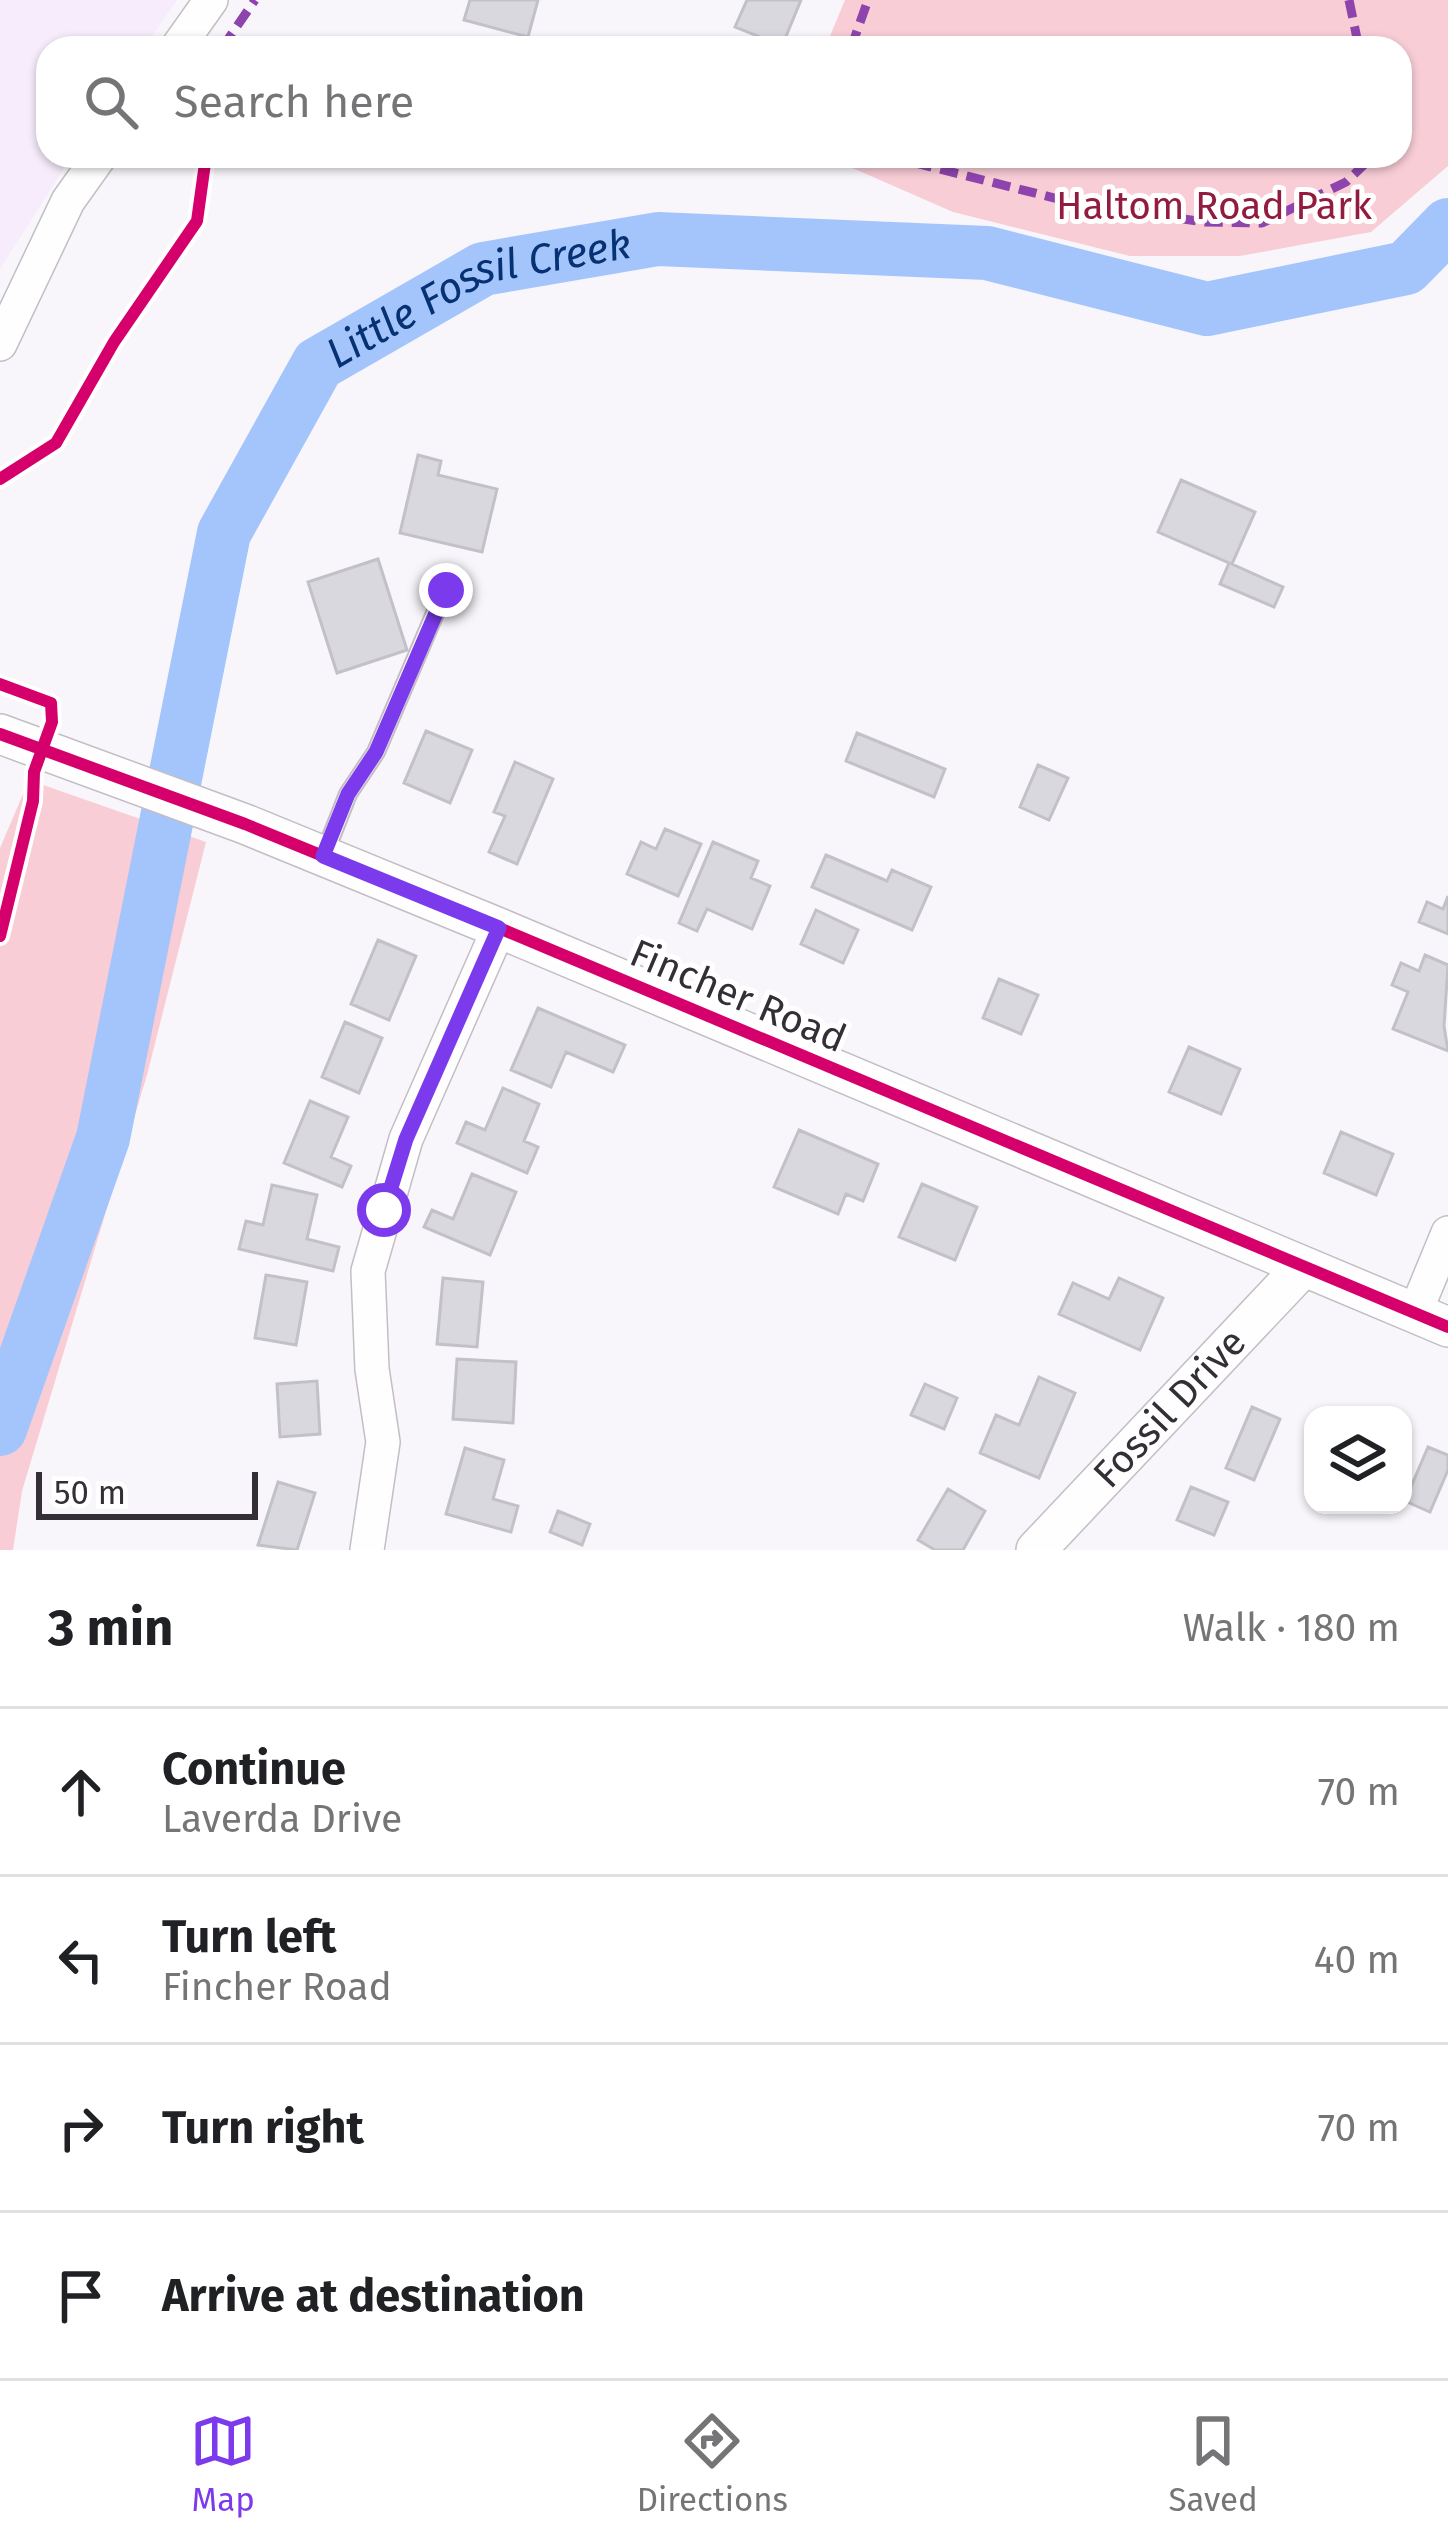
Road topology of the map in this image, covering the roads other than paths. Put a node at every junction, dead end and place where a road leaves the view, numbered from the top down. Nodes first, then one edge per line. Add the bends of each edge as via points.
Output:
1 (211, 0) edge
2 (186, 36) edge
3 (91, 168) edge
4 (0, 344) edge
5 (446, 590) dead end
6 (0, 734) edge
7 (323, 856) junction
8 (499, 928) junction
9 (1448, 1233) edge
10 (1303, 1267) junction
11 (1431, 1320) edge
12 (367, 1550) edge
13 (1036, 1550) edge

1 - 2 street
3 - 4 street
5 - 7 lane
6 - 7 street, Fincher Road
7 - 8 street, Fincher Road
8 - 10 street, Fincher Road
8 - 12 street via 406,1139 368,1271 383,1442
9 - 11 street
10 - 11 street, Fincher Road
10 - 13 street, Fossil Drive

